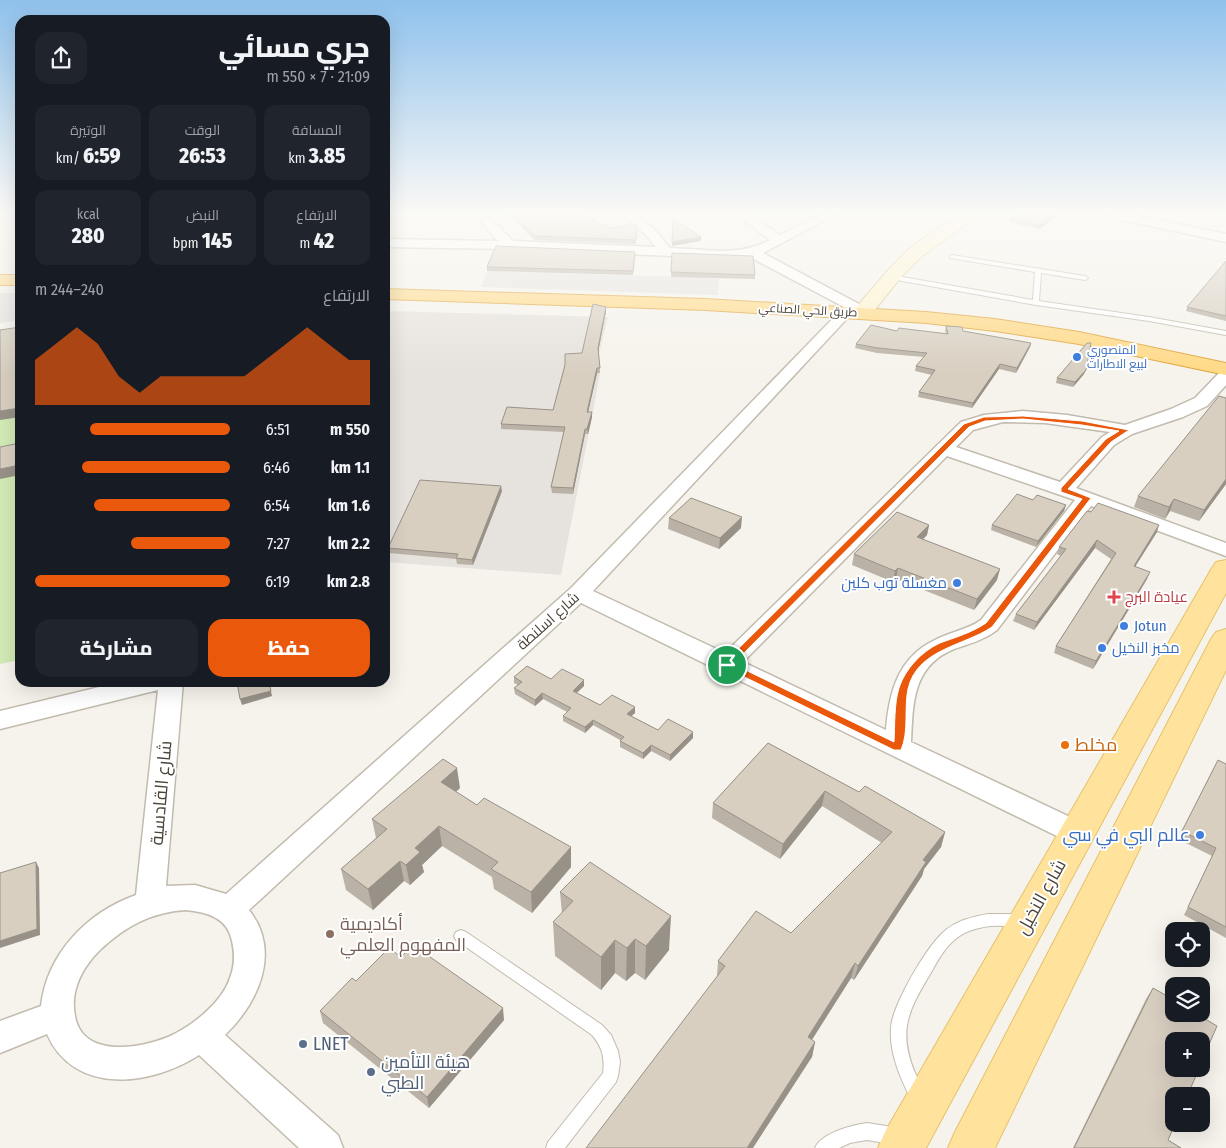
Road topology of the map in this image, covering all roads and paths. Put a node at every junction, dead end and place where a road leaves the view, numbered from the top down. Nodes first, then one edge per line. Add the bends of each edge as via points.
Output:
1 (780, 268) edge
2 (901, 268) edge
3 (1017, 268) edge
4 (1038, 271) junction
5 (892, 277) junction
6 (1085, 278) dead end
7 (0, 280) edge
8 (15, 280) edge
9 (0, 286) edge
10 (15, 286) edge
11 (390, 289) edge
12 (390, 294) edge
13 (1036, 303) junction
14 (856, 309) junction
15 (1226, 333) edge
16 (1226, 362) edge
17 (1226, 369) edge
18 (1226, 374) edge
19 (1126, 430) junction
20 (944, 449) junction
21 (1063, 490) junction
22 (1087, 498) junction
23 (1226, 550) edge
24 (1226, 568) edge
25 (578, 593) junction
26 (1226, 639) edge
27 (727, 665) junction
28 (136, 687) edge
29 (171, 687) edge
30 (0, 720) edge
31 (898, 748) junction
32 (1076, 833) junction
33 (150, 903) junction
34 (229, 910) junction
35 (1026, 922) junction
36 (461, 936) dead end
37 (57, 1016) junction
38 (202, 1036) junction
39 (0, 1037) edge
40 (924, 1106) junction
41 (903, 1144) edge
42 (325, 1148) edge
43 (554, 1148) edge
44 (822, 1148) edge
45 (971, 1148) edge

1 - 14 street
2 - 5 main road
3 - 4 lane
4 - 6 lane
4 - 13 lane
5 - 13 lane
5 - 14 main road
7 - 8 highway
9 - 10 highway
11 - 14 highway, طريق الحي الصناعي via 713,298
12 - 14 highway, طريق الحي الصناعي
13 - 15 lane
14 - 16 highway, طريق الحي الصناعي via 1026,324
14 - 17 highway, طريق الحي الصناعي via 1028,329 1107,342
14 - 25 street, شارع اسلنطة
18 - 19 street via 1201,402
19 - 20 street via 1051,419 996,418 967,426
19 - 21 street via 1108,441
20 - 21 street
20 - 27 street
21 - 22 street
22 - 23 street
22 - 31 street via 989,625 931,652 914,667 904,688
24 - 32 main road, شارع النخيل
25 - 27 street
25 - 34 street, شارع اسلنطة
26 - 45 main road
27 - 31 street
28 - 30 street
29 - 33 street, شارع القادسية
31 - 32 street
32 - 35 main road, شارع النخيل
33 - 34 street via 168,898 202,898
33 - 37 street via 108,923 75,956 57,996
34 - 38 street via 241,922 249,938 247,978 222,1018
35 - 40 main road, شارع النخيل
35 - 40 lane via 987,920 955,932 942,942 904,1004 899,1027 900,1052 909,1080
36 - 43 lane via 597,1030 611,1050 610,1076
37 - 38 street via 63,1036 76,1051 96,1061 121,1065 148,1062 176,1052
37 - 39 street
38 - 42 street
40 - 41 main road, شارع النخيل
41 - 44 lane via 883,1132 860,1131 839,1137

